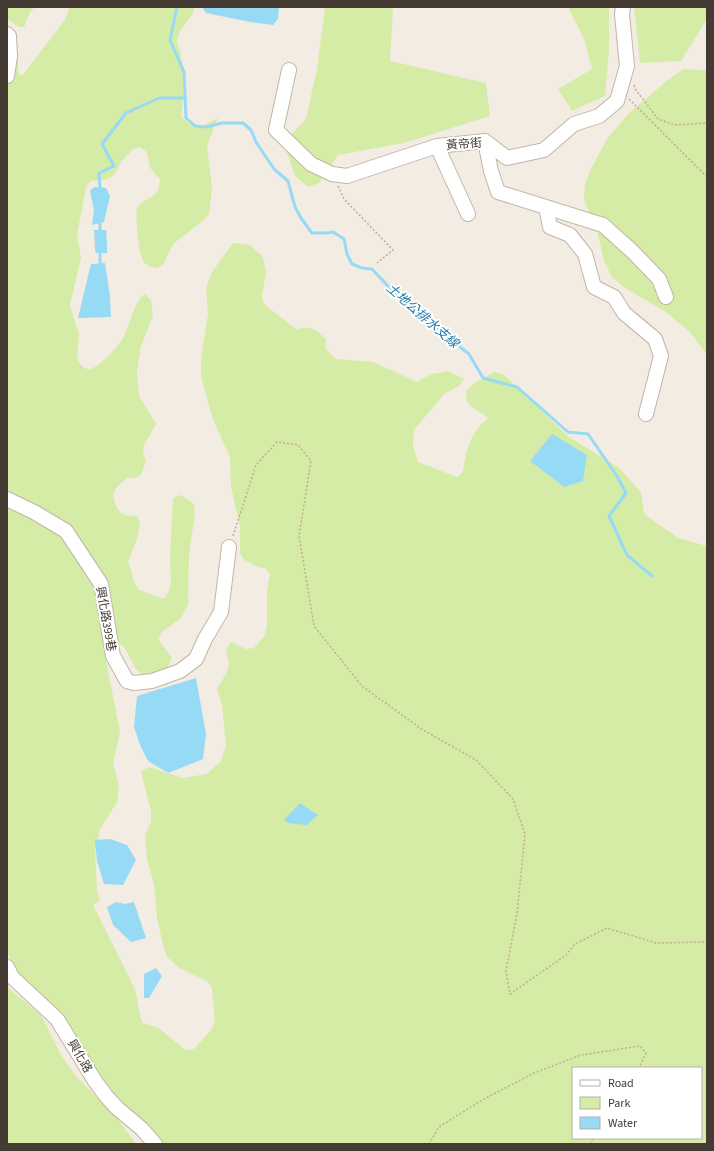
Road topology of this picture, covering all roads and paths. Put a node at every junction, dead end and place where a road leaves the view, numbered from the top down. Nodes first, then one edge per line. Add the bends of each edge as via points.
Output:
1 (623, 7) edge
2 (7, 34) edge
3 (288, 70) dead end
4 (7, 76) edge
5 (634, 84) dead end
6 (627, 97) dead end
7 (707, 123) edge
8 (485, 140) junction
9 (437, 146) junction
10 (332, 174) junction
11 (707, 177) edge
12 (546, 207) junction
13 (468, 214) dead end
14 (377, 263) dead end
15 (666, 297) dead end
16 (646, 414) dead end
17 (7, 499) edge
18 (229, 547) joint
19 (707, 942) edge
20 (7, 968) edge
21 (639, 1067) edge
22 (155, 1144) edge
23 (429, 1144) edge

1 - 8 street, 黃帝街 via 626,66 617,101 599,116 574,124 544,150 507,158
2 - 4 street via 10,56
3 - 10 street, 黃帝街 via 276,130 311,164
5 - 7 path via 658,119 675,126
6 - 11 path
8 - 9 street, 黃帝街
8 - 12 street via 498,192
9 - 10 street, 黃帝街 via 347,176
9 - 13 street
10 - 14 path via 344,199 392,250
12 - 15 street via 603,225 659,278
12 - 16 street via 550,227 570,236 585,254 594,287 614,297 624,313 655,339 661,356
17 - 18 street, 興化路399巷 via 66,532 101,584 112,656 127,681 134,683 152,681 180,671 196,659 221,612
18 - 19 path via 256,465 278,442 298,445 311,461 299,536 314,626 362,686 420,728 476,760 513,799 525,834 517,914 506,971 510,994 566,955 575,944 607,928 656,943
20 - 22 street, 興化路 via 12,977 57,1019 94,1081 106,1096
21 - 23 path via 646,1053 640,1046 580,1055 534,1073 482,1100 439,1127

